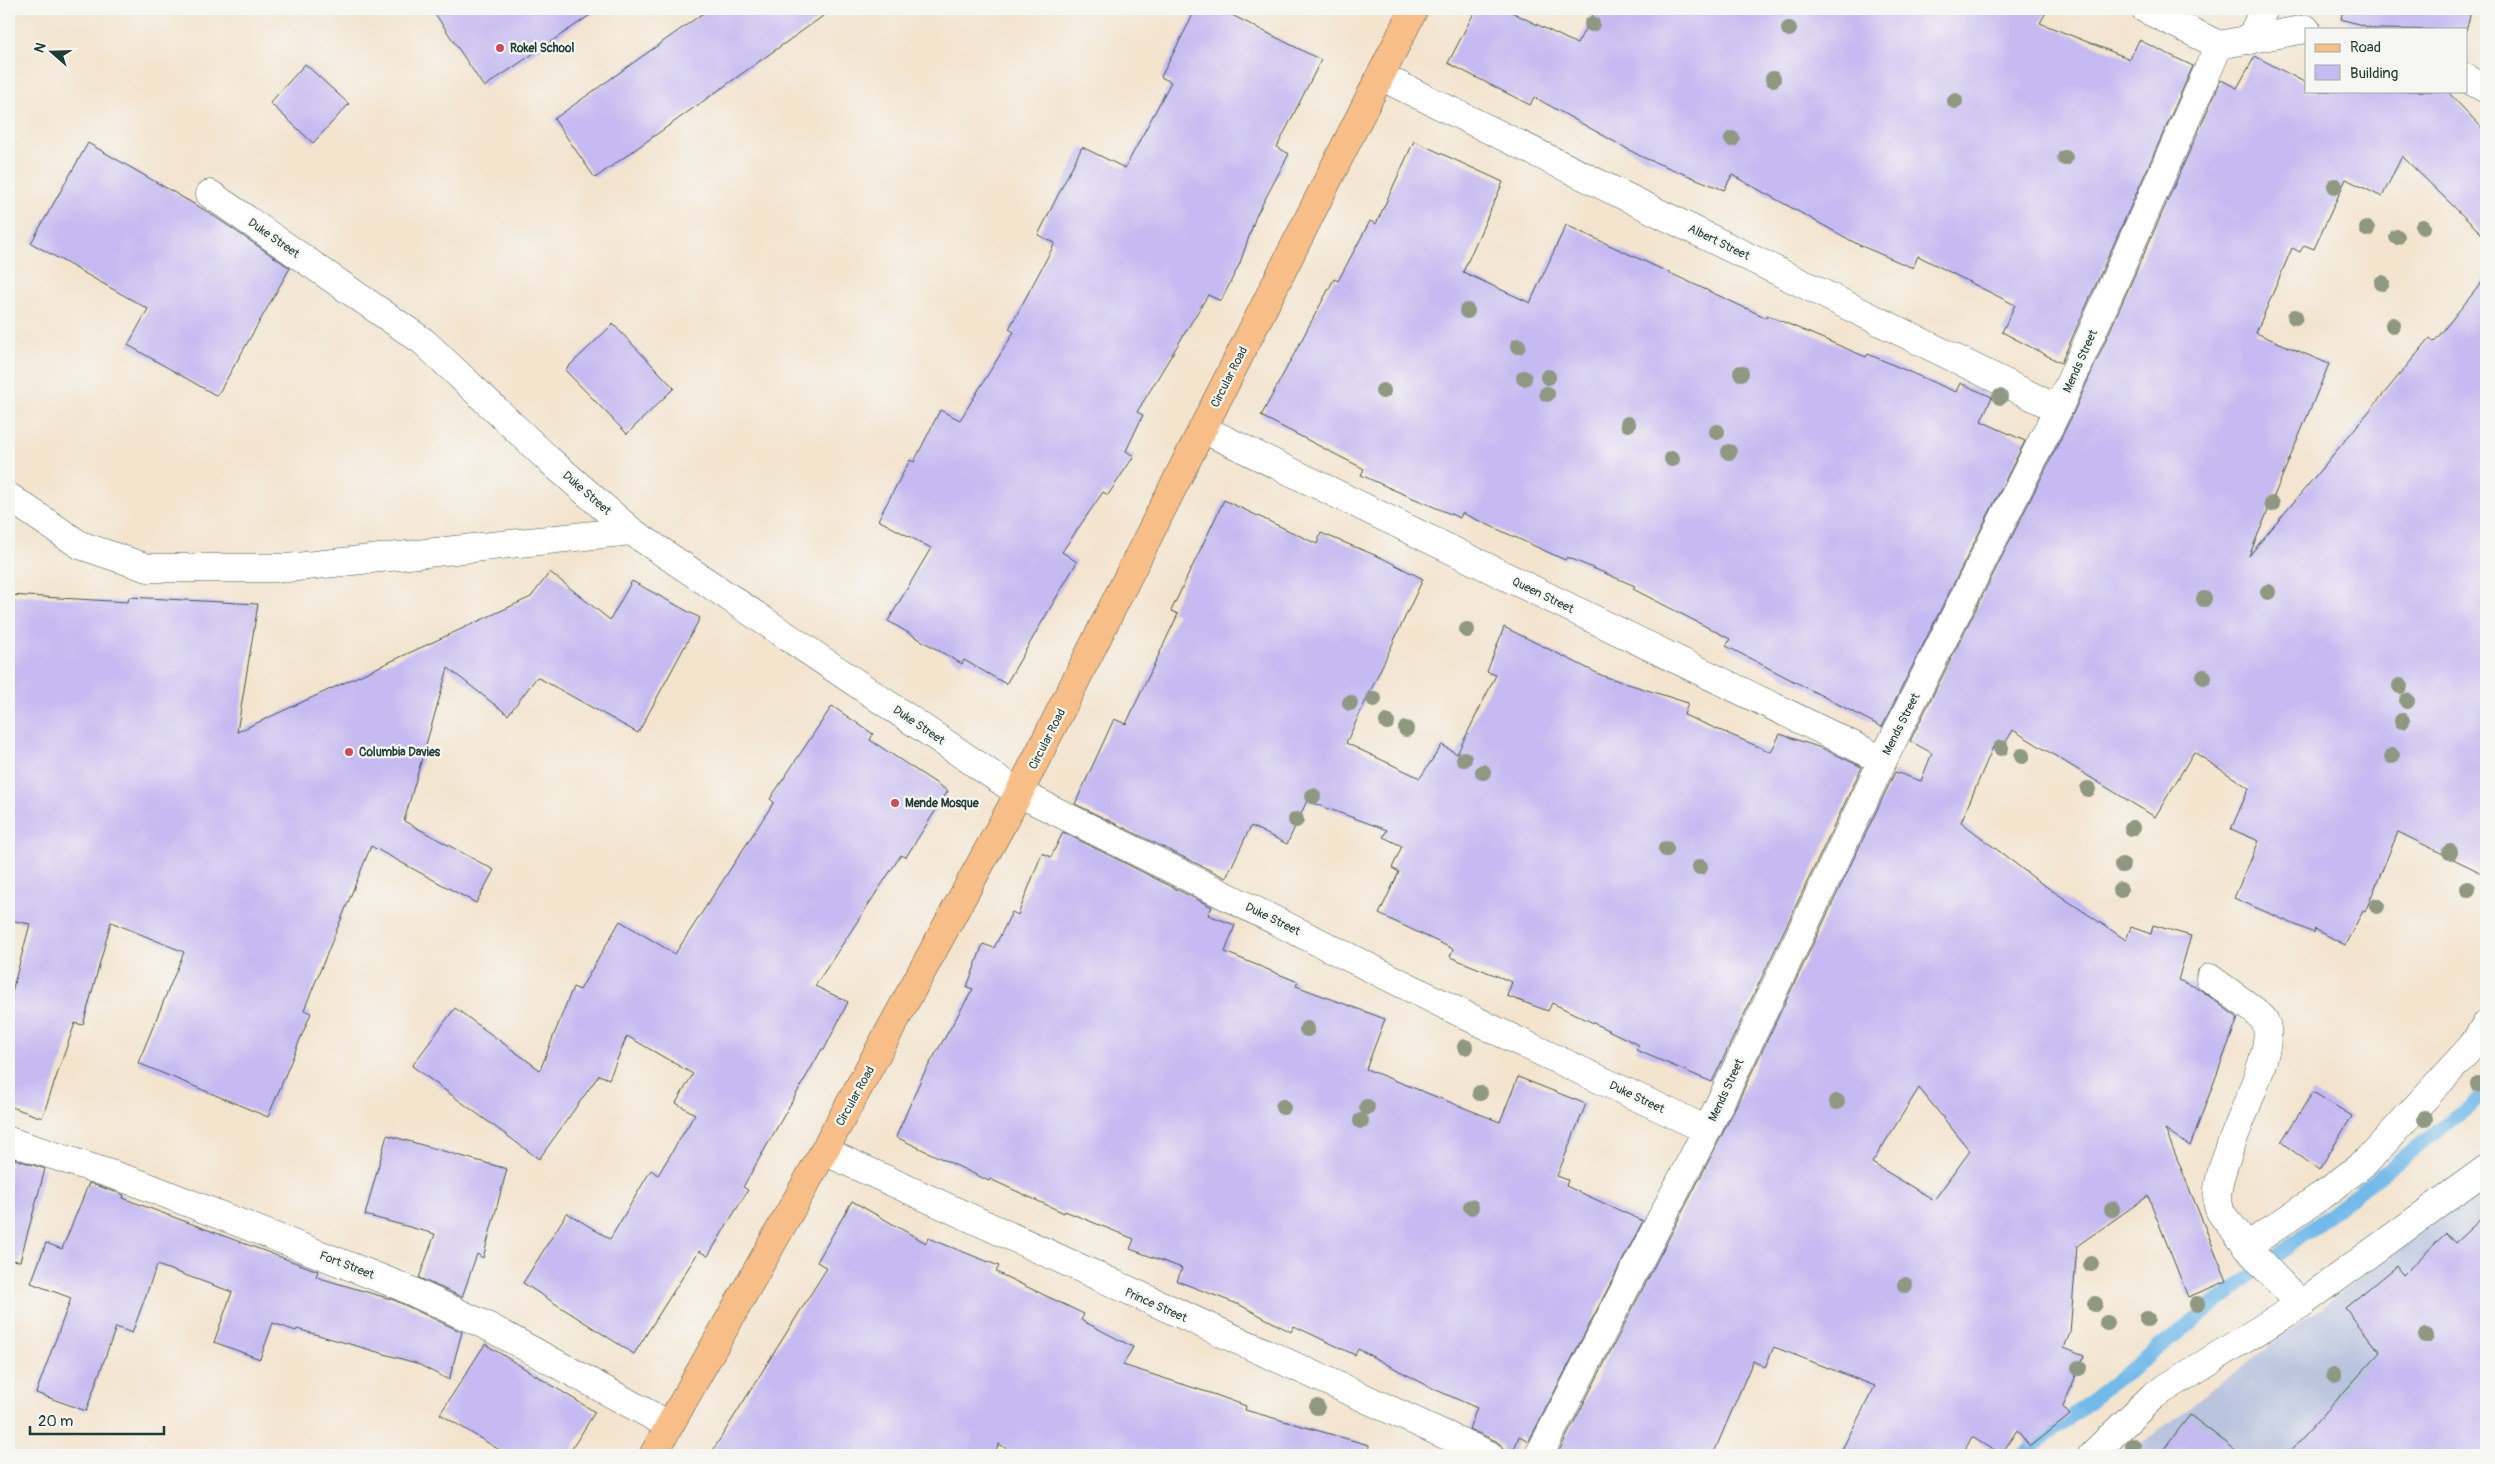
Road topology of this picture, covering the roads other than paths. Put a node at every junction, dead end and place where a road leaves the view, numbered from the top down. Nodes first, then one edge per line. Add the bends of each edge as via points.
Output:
1 (1414, 9) edge
2 (2144, 9) edge
3 (2264, 9) edge
4 (2305, 30) edge
5 (2250, 40) junction
6 (2219, 45) junction
7 (1380, 76) junction
8 (2468, 79) edge
9 (2486, 89) edge
10 (210, 194) dead end
11 (2058, 409) junction
12 (1203, 429) junction
13 (9, 497) edge
14 (631, 530) junction
15 (1883, 760) junction
16 (1019, 793) junction
17 (2210, 978) dead end
18 (2486, 1024) edge
19 (1707, 1130) junction
20 (9, 1141) edge
21 (824, 1151) junction
22 (2486, 1169) edge
23 (2249, 1251) junction
24 (2301, 1304) junction
25 (669, 1425) junction
26 (653, 1455) edge
27 (1489, 1455) edge
28 (1539, 1455) edge
29 (2092, 1455) edge

1 - 7 main road, Circular Road
2 - 6 street
3 - 5 street
4 - 5 street
5 - 6 street
6 - 11 street, Mends Street
7 - 11 street, Albert Street
7 - 12 main road, Circular Road
8 - 9 street
10 - 14 street, Duke Street via 424,342 548,459
11 - 15 street, Mends Street
12 - 15 street, Queen Street
12 - 16 main road, Circular Road
13 - 14 street via 80,545 148,568 287,568
14 - 16 street, Duke Street
15 - 19 street, Mends Street
16 - 19 street, Duke Street via 1499,1032
16 - 21 main road, Circular Road
17 - 23 street via 2265,1020 2269,1037 2216,1194 2219,1209
18 - 23 street via 2467,1052 2368,1160
19 - 28 street, Mends Street
20 - 25 street, Fort Street via 138,1183 400,1286 489,1327
21 - 25 main road, Circular Road
21 - 27 street, Prince Street
22 - 24 street
23 - 24 street
24 - 29 street via 2153,1396
25 - 26 main road, Circular Road

